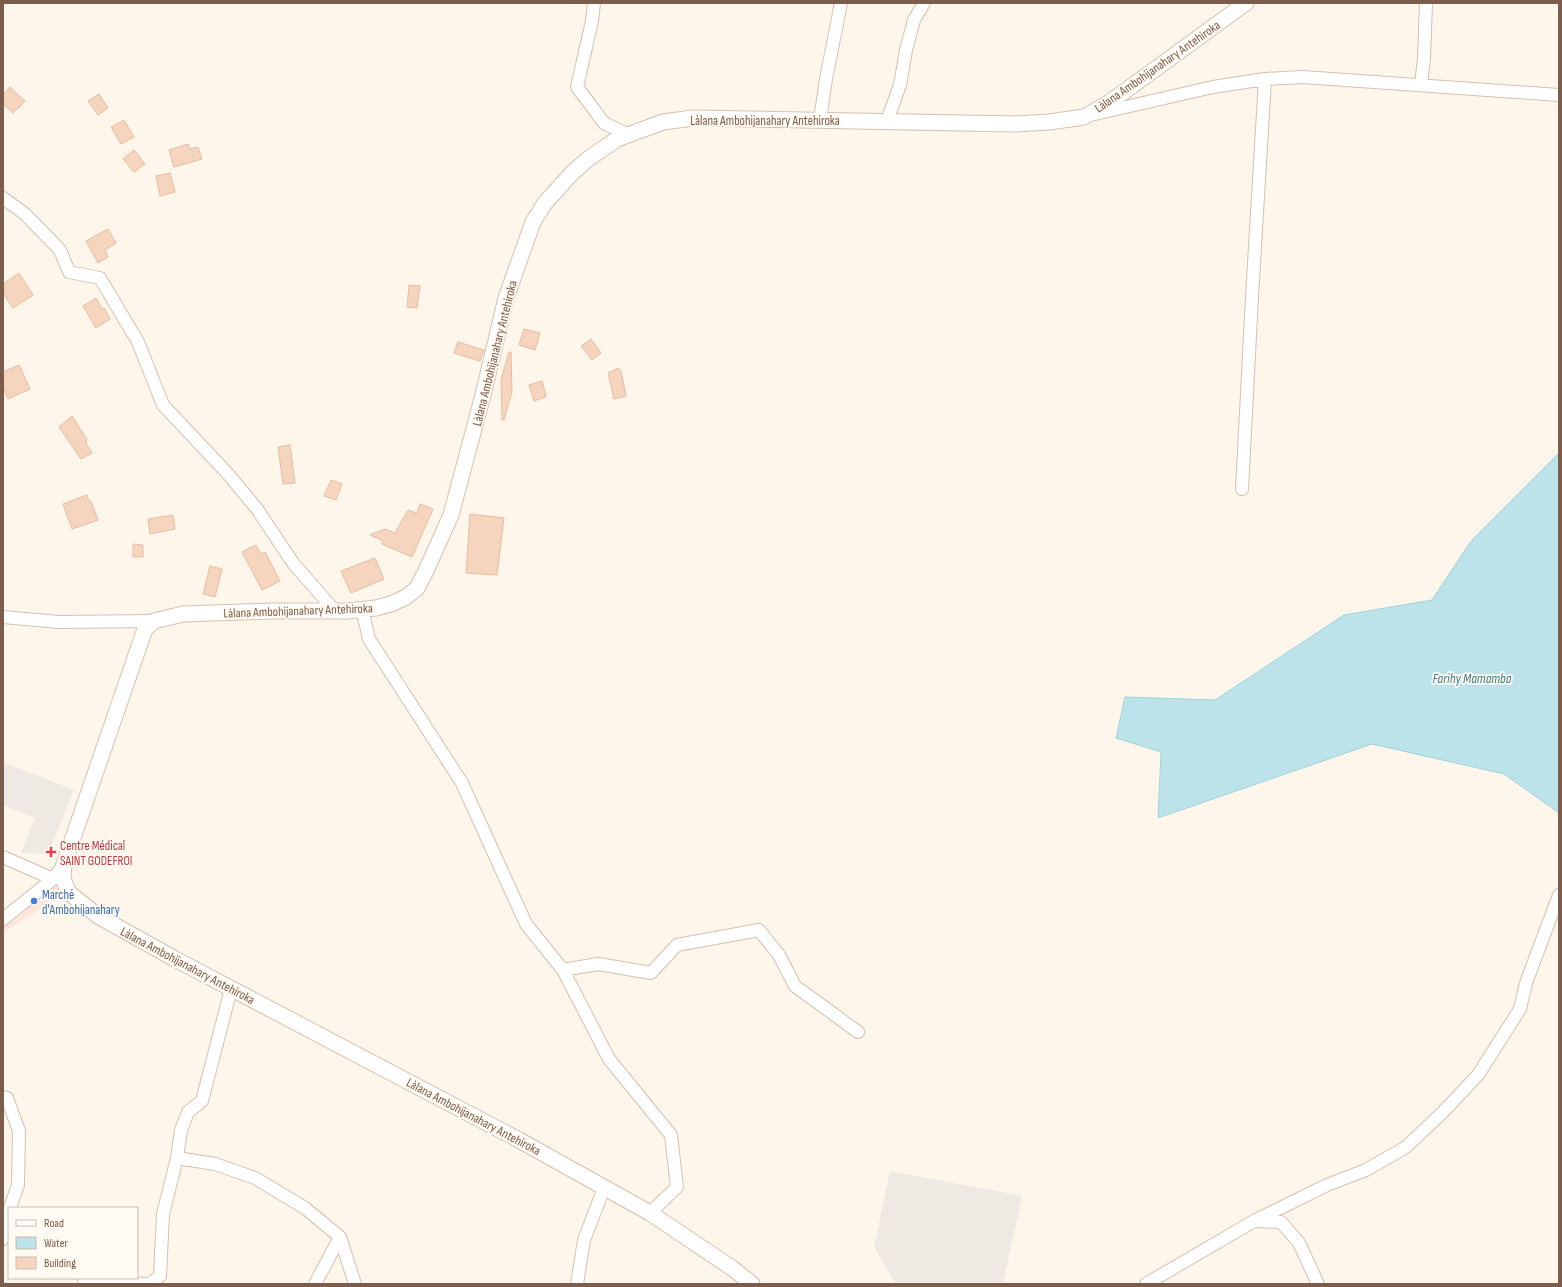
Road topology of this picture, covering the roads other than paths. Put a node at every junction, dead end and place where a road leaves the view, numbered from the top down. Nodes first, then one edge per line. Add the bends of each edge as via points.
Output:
1 (594, 3) edge
2 (841, 3) edge
3 (924, 3) edge
4 (1246, 3) edge
5 (1426, 3) edge
6 (1266, 79) junction
7 (1421, 85) junction
8 (1559, 95) edge
9 (1084, 117) junction
10 (820, 120) junction
11 (887, 121) junction
12 (629, 135) junction
13 (3, 198) edge
14 (1242, 489) dead end
15 (362, 609) junction
16 (334, 610) junction
17 (3, 617) edge
18 (154, 621) junction
19 (3, 857) edge
20 (64, 864) junction
21 (53, 880) junction
22 (1559, 895) edge
23 (3, 919) edge
24 (563, 970) junction
25 (231, 989) junction
26 (858, 1032) dead end
27 (3, 1097) edge
28 (178, 1158) junction
29 (604, 1188) junction
30 (10, 1207) edge
31 (650, 1213) junction
32 (8, 1216) edge
33 (1254, 1220) junction
34 (340, 1237) junction
35 (3, 1239) edge
36 (1161, 1280) edge
37 (84, 1282) dead end
38 (315, 1284) edge
39 (355, 1284) edge
40 (577, 1284) edge
41 (752, 1284) edge
42 (1146, 1284) edge
43 (1318, 1284) edge

1 - 12 street via 577,87 604,123
2 - 10 street
3 - 11 street via 914,20 900,85
4 - 9 street, Làlana Ambohijanahary Antehiroka via 1110,102
5 - 7 street
6 - 7 street via 1303,77
6 - 9 street via 1213,87
6 - 14 street
7 - 8 street
9 - 11 street, Làlana Ambohijanahary Antehiroka via 1016,124
10 - 11 street, Làlana Ambohijanahary Antehiroka
10 - 12 street, Làlana Ambohijanahary Antehiroka via 693,118 663,122
12 - 15 street, Làlana Ambohijanahary Antehiroka via 617,139 573,172 545,203 533,222 506,298 451,515 426,573 417,588 406,597 376,608
13 - 16 street via 25,214 60,250 70,272 100,278 138,342 163,405 228,474 256,509 292,563
15 - 16 street, Làlana Ambohijanahary Antehiroka
15 - 24 street via 368,639 462,783 526,924
16 - 18 street, Làlana Ambohijanahary Antehiroka via 183,614
17 - 18 street via 59,622
18 - 20 street, Làlana Ambohijanahary Antehiroka via 144,629
19 - 21 street
20 - 21 street
20 - 25 street, Làlana Ambohijanahary Antehiroka via 63,878 68,892 98,916
21 - 23 street
22 - 33 street via 1526,984 1520,1009 1478,1074 1443,1112 1406,1147 1366,1170 1327,1185
24 - 26 street via 598,964 651,973 677,945 759,930 778,955 795,986
24 - 31 street via 608,1059 671,1135 677,1187
25 - 28 street via 202,1101 188,1112 181,1130
25 - 29 street, Làlana Ambohijanahary Antehiroka via 519,1140
27 - 30 street via 6,1098 19,1131 18,1185
28 - 34 street via 215,1164 255,1178 305,1208
28 - 37 street via 163,1214 160,1276 150,1284
29 - 31 street, Làlana Ambohijanahary Antehiroka
29 - 40 street via 584,1240
31 - 41 street, Làlana Ambohijanahary Antehiroka
32 - 35 street
33 - 36 street
33 - 43 street via 1281,1222 1299,1243
34 - 38 street
34 - 39 street
36 - 42 street

